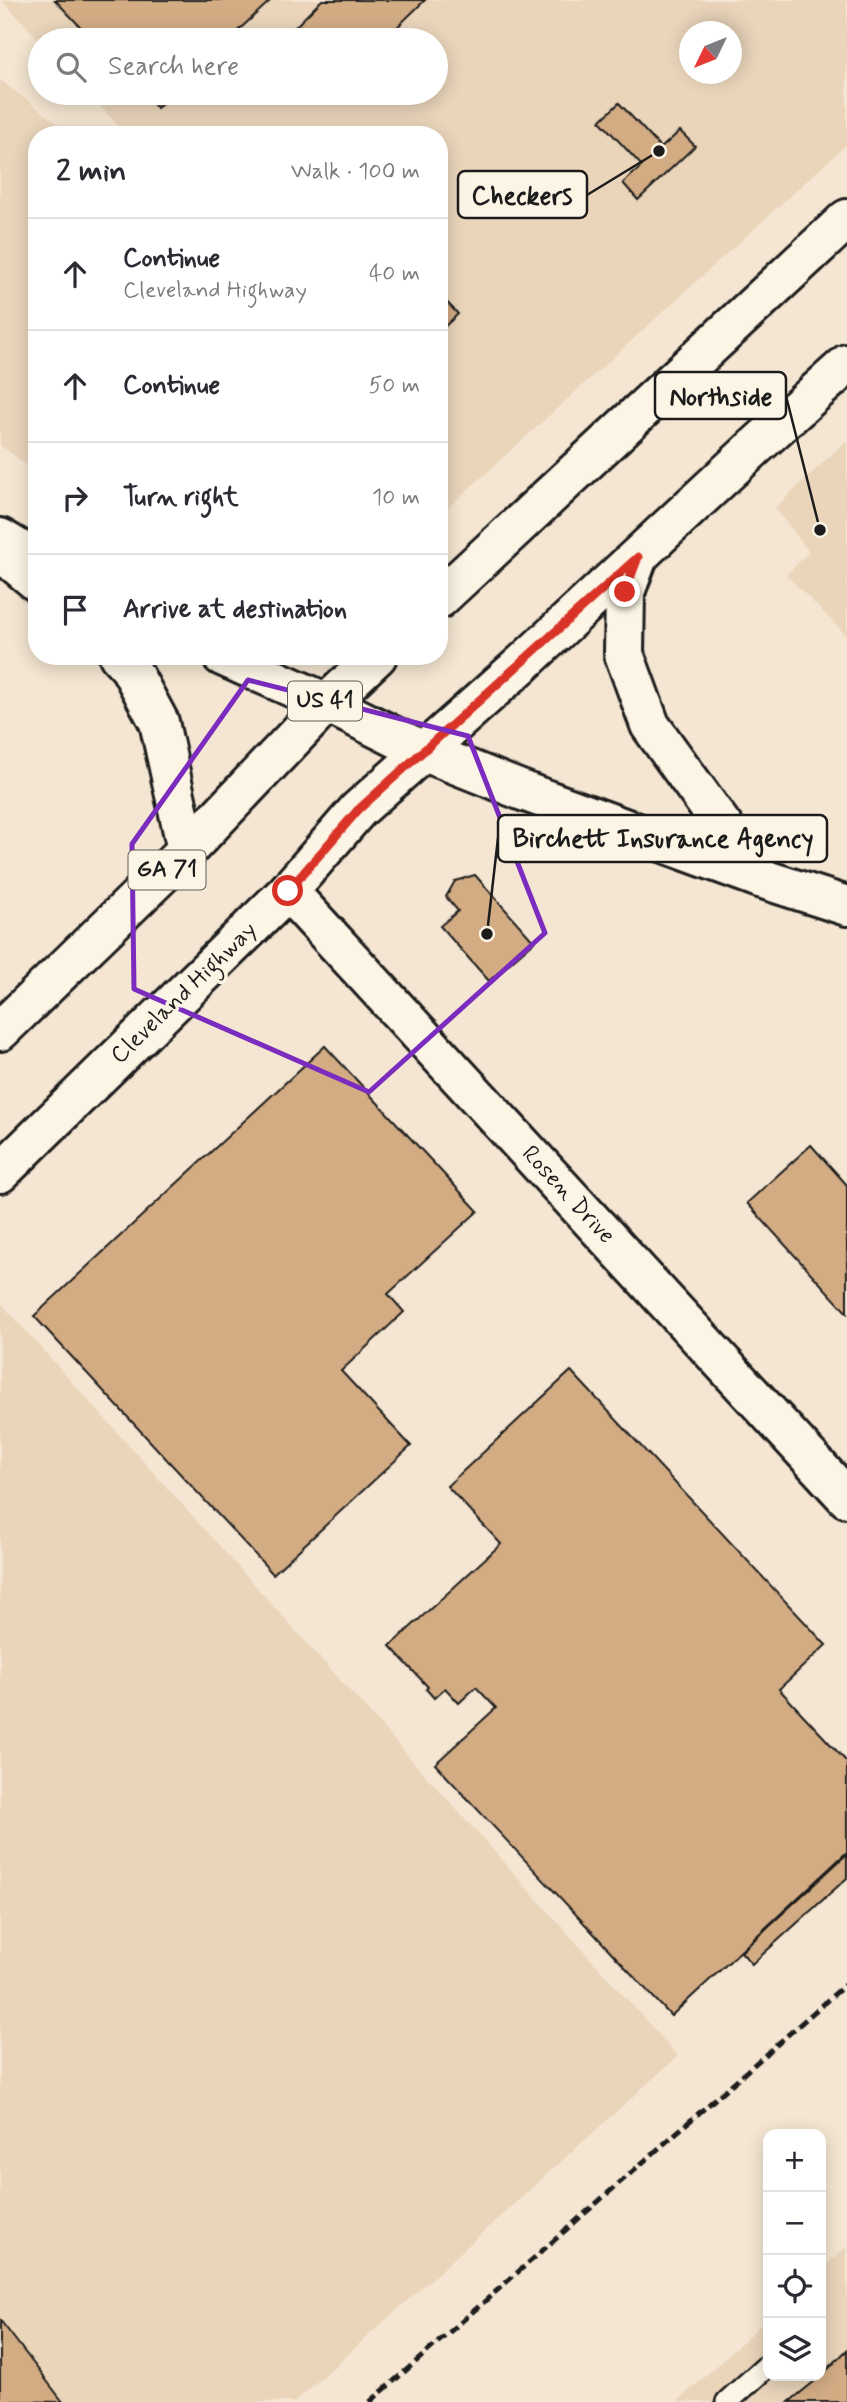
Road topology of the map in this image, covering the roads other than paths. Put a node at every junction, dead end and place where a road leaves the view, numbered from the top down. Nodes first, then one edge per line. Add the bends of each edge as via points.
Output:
1 (847, 219) edge
2 (847, 364) edge
3 (0, 538) edge
4 (0, 551) edge
5 (28, 555) edge
6 (638, 557) junction
7 (28, 574) edge
8 (448, 591) edge
9 (127, 665) edge
10 (242, 665) edge
11 (367, 665) edge
12 (327, 703) junction
13 (425, 752) junction
14 (187, 850) junction
15 (760, 878) junction
16 (288, 891) junction
17 (847, 906) edge
18 (0, 1031) edge
19 (0, 1173) edge
20 (847, 1498) edge
21 (763, 2370) edge
22 (727, 2402) edge

1 - 8 main road
2 - 6 main road, Cleveland Highway
3 - 5 main road
4 - 7 main road
6 - 13 main road, Cleveland Highway
6 - 15 main road via 625,592 624,654 650,724
9 - 14 main road via 159,722
10 - 12 main road, US 41
11 - 12 main road
12 - 13 main road, US 41
12 - 14 main road, GA 71
13 - 15 main road, US 41
13 - 16 main road, Cleveland Highway via 358,810
14 - 18 main road, GA 71
15 - 17 main road, US 41
16 - 19 main road, Cleveland Highway
16 - 20 main road, Rosen Drive
21 - 22 lane

